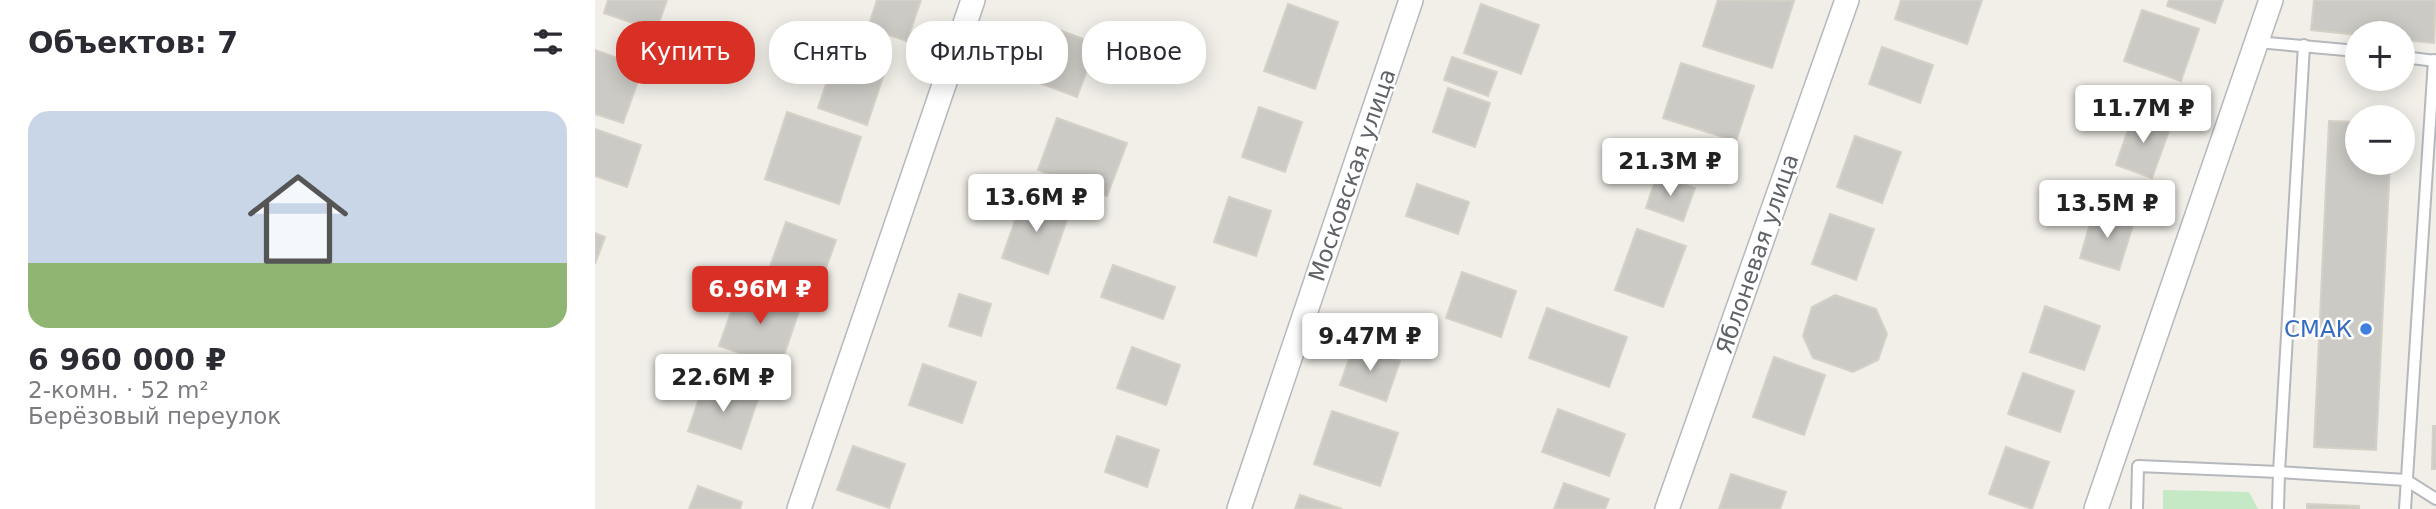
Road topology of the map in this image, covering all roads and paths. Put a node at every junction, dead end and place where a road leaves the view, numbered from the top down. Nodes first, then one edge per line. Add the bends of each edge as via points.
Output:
1 (973, 0) edge
2 (1411, 0) edge
3 (1847, 0) edge
4 (2271, 0) edge
5 (2257, 42) junction
6 (2304, 45) junction
7 (2345, 50) edge
8 (2415, 58) edge
9 (2435, 61) edge
10 (2279, 472) junction
11 (2406, 480) junction
12 (2436, 499) edge
13 (799, 509) edge
14 (1239, 509) edge
15 (1667, 509) edge
16 (2097, 509) edge
17 (2137, 509) edge
18 (2278, 509) edge
19 (2405, 509) edge

1 - 13 street
2 - 14 street, Московская улица
3 - 15 street, Яблоневая улица
4 - 5 street
5 - 6 lane
5 - 16 street
6 - 7 lane
6 - 10 lane
8 - 9 lane
9 - 11 lane
10 - 11 lane
10 - 17 lane via 2138,466
10 - 18 lane
11 - 12 lane
11 - 19 lane

